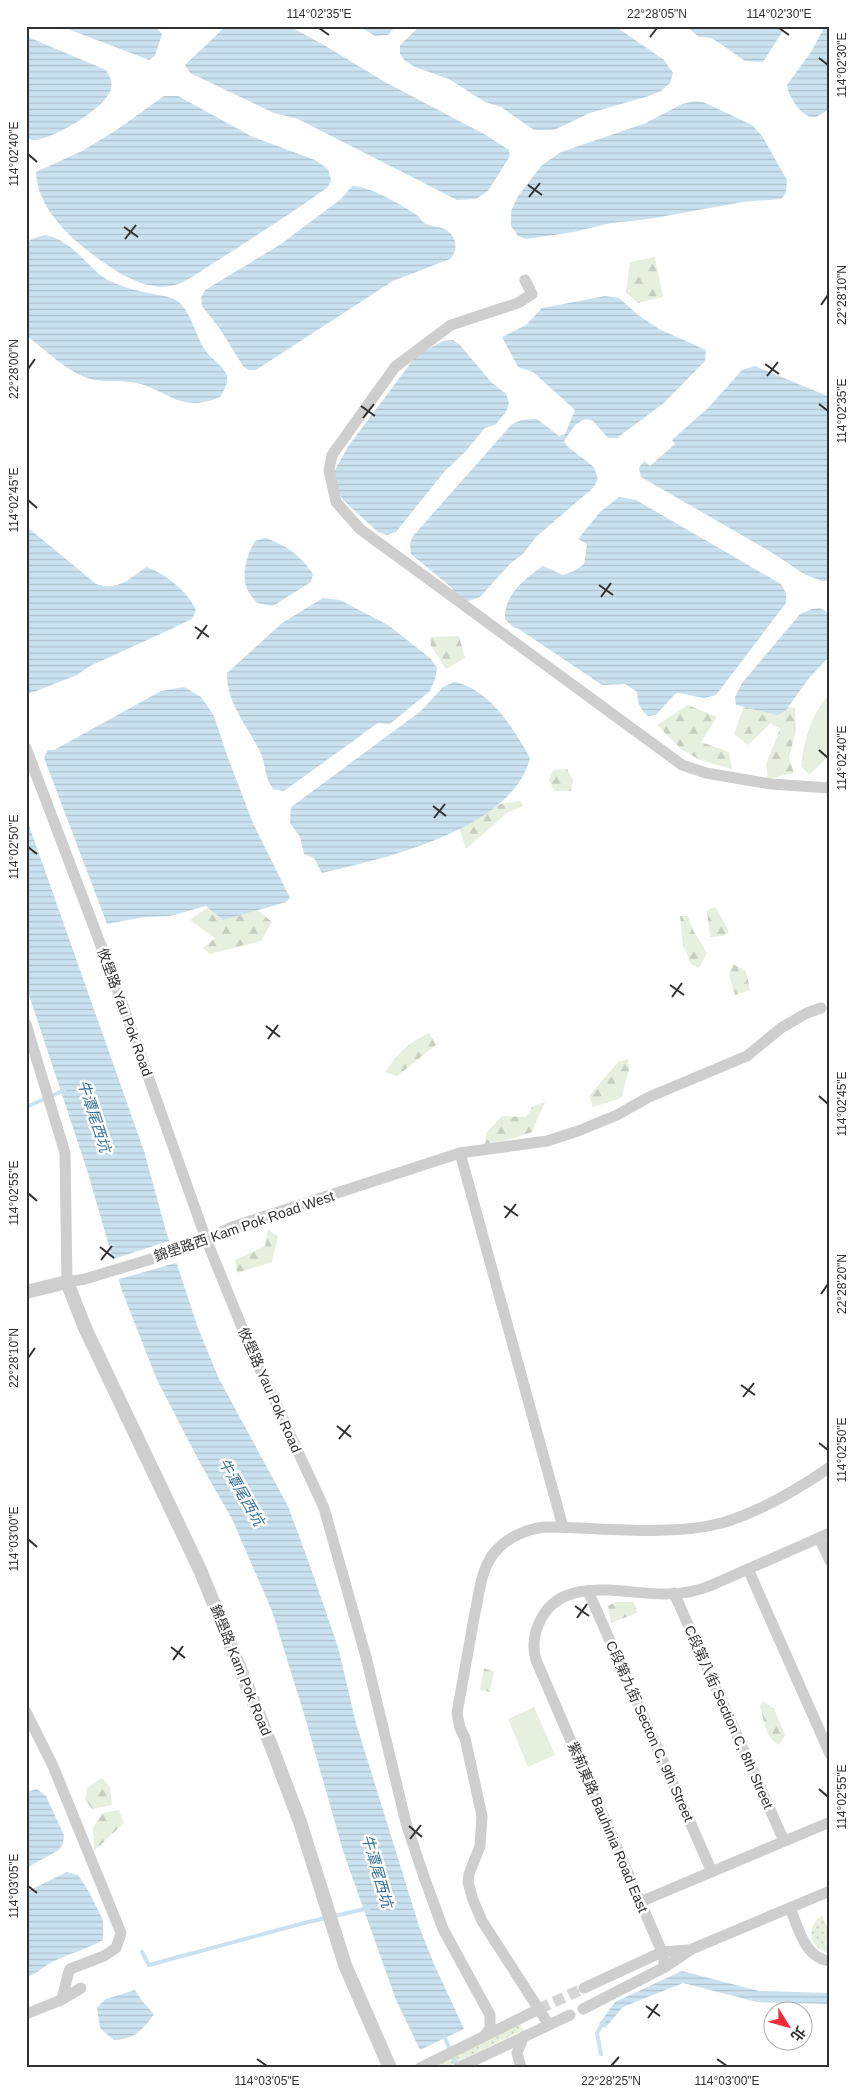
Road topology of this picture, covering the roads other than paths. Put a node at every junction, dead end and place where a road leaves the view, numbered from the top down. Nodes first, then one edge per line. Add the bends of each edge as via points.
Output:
1 (525, 280) dead end
2 (26, 748) edge
3 (830, 788) edge
4 (821, 1008) dead end
5 (26, 1024) edge
6 (460, 1153) junction
7 (206, 1239) junction
8 (67, 1282) junction
9 (26, 1292) edge
10 (830, 1467) edge
11 (563, 1527) junction
12 (824, 1535) edge
13 (830, 1561) edge
14 (748, 1569) junction
15 (588, 1590) junction
16 (674, 1593) junction
17 (26, 1712) edge
18 (830, 1754) edge
19 (830, 1822) edge
20 (784, 1841) junction
21 (712, 1872) junction
22 (830, 1891) edge
23 (640, 1902) junction
24 (790, 1908) junction
25 (692, 1949) junction
26 (662, 1952) junction
27 (830, 1961) edge
28 (665, 1967) junction
29 (81, 1988) dead end
30 (584, 1988) tunnel mouth
31 (61, 2000) junction
32 (539, 2009) junction
33 (583, 2009) dead end
34 (26, 2014) edge
35 (570, 2015) dead end
36 (549, 2025) junction
37 (524, 2036) junction
38 (483, 2037) junction
39 (390, 2068) edge
40 (420, 2068) edge
41 (458, 2068) edge
42 (521, 2068) edge

1 - 3 street via 532,294 518,303 451,325 395,367 332,455 329,470 336,502 360,529 682,765 706,773 771,784
2 - 7 street, 攸壆路 Yau Pok Road via 111,972
4 - 6 street, 錦壆路西 Kam Pok Road West via 782,1028 747,1056 649,1098 617,1116 546,1141
5 - 8 street via 65,1153
6 - 7 street, 錦壆路西 Kam Pok Road West via 232,1227
6 - 11 street
7 - 8 street, 錦壆路西 Kam Pok Road West via 191,1247
7 - 38 street, 攸壆路 Yau Pok Road via 256,1360 324,1508 366,1657 406,1823 443,1930 490,2015 490,2028
8 - 9 street
8 - 39 street, 錦壆路 Kam Pok Road via 85,1328 204,1581 296,1813 345,1965
10 - 11 street via 779,1498 721,1523 675,1530
11 - 32 street via 522,1532 502,1544 488,1562 457,1713 482,1816 480,1846 468,1882 472,1900
12 - 13 street
12 - 14 street
14 - 16 street via 703,1589
14 - 18 street
15 - 16 street
15 - 21 street, C段第九街 Secton C, 9th Street
15 - 23 street, 紫荊東路 Bauhinia Road East via 563,1596 548,1607 536,1630 536,1660
16 - 20 street, C段第八街 Section C, 8th Street
17 - 31 street via 53,1766 121,1933 116,1948 70,1969
19 - 20 street
20 - 21 street
21 - 23 street
22 - 24 street
23 - 26 street, 紫荊東路 Bauhinia Road East
24 - 25 street
24 - 27 street via 809,1951
25 - 26 street
25 - 28 street
26 - 28 street, 紫荊東路 Bauhinia Road East
26 - 30 street
28 - 33 street
29 - 31 street
31 - 34 street
32 - 36 street
32 - 38 street
35 - 36 street
36 - 37 street
37 - 41 street
37 - 42 street via 517,2053
38 - 40 street

